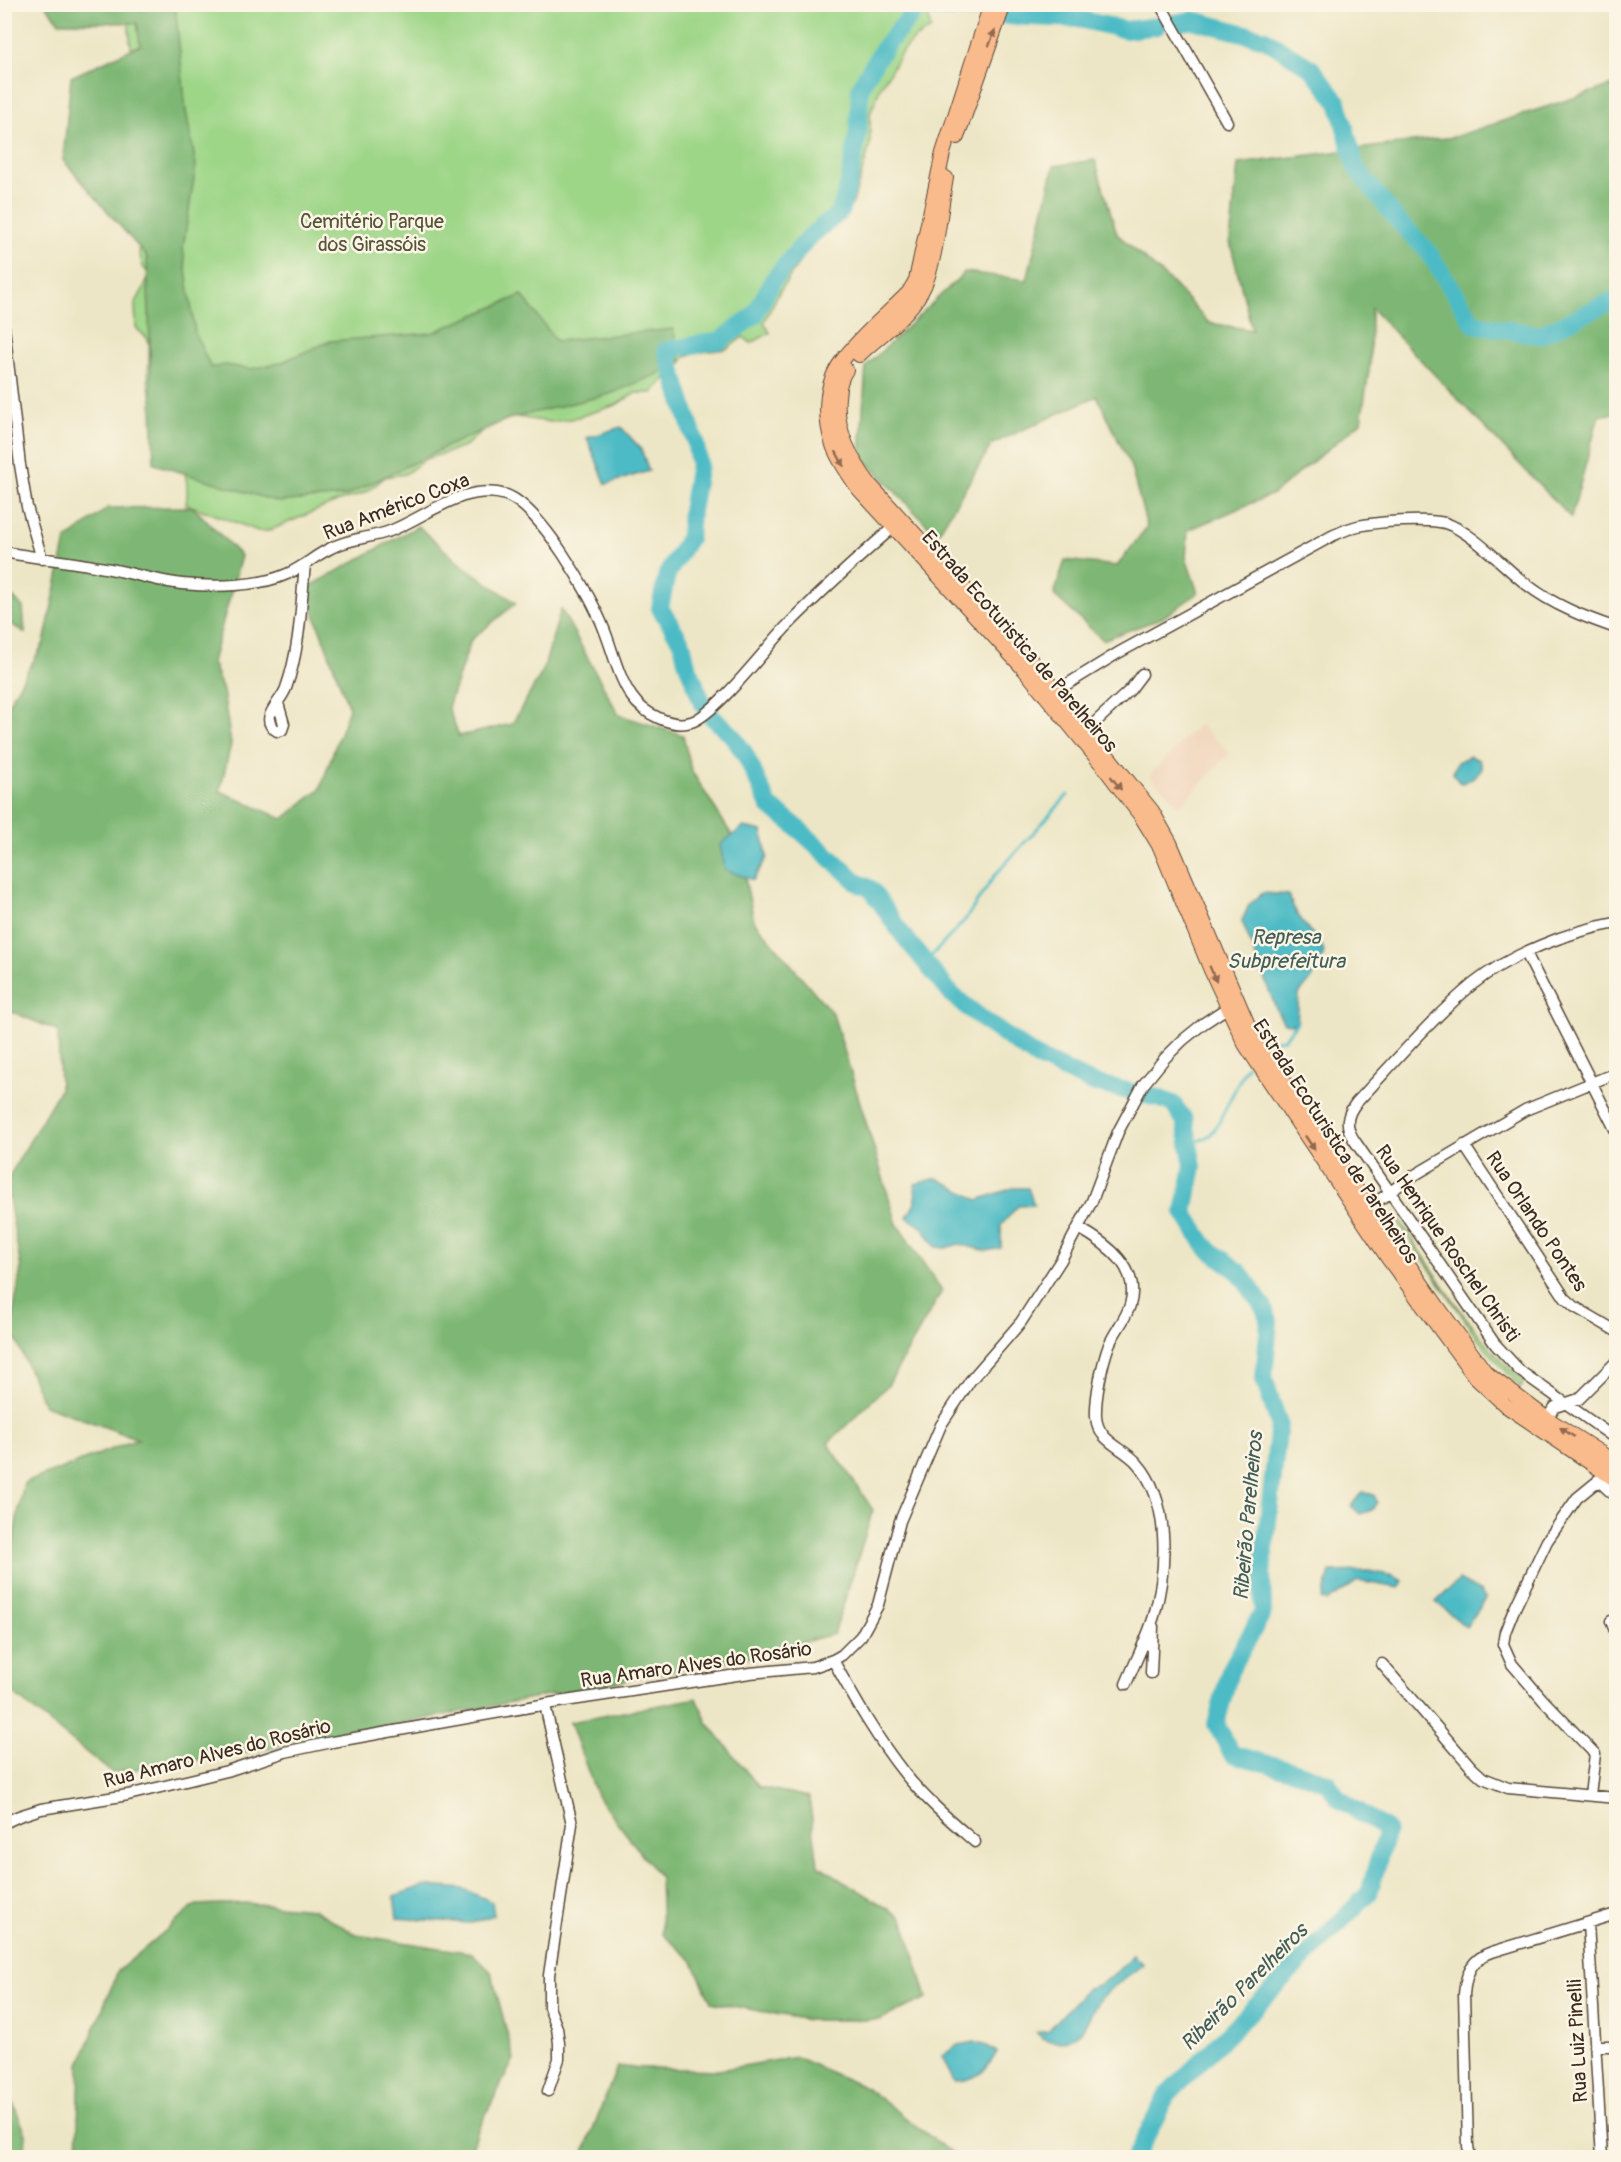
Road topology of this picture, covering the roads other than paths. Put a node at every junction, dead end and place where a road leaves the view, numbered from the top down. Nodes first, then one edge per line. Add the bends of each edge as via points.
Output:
1 (991, 4) edge
2 (1005, 4) edge
3 (1160, 4) edge
4 (1227, 122) dead end
5 (4, 327) edge
6 (898, 523) junction
7 (4, 552) edge
8 (42, 559) junction
9 (305, 564) junction
10 (1617, 628) edge
11 (1028, 666) junction
12 (1142, 674) dead end
13 (1056, 691) junction
14 (278, 703) dead end
15 (1087, 730) junction
16 (1617, 923) edge
17 (1526, 953) junction
18 (1232, 1005) junction
19 (1617, 1073) edge
20 (1593, 1083) junction
21 (1617, 1131) edge
22 (1464, 1145) junction
23 (1390, 1192) junction
24 (1364, 1211) junction
25 (1079, 1228) junction
26 (1617, 1330) edge
27 (1617, 1362) edge
28 (1565, 1404) junction
29 (1543, 1423) junction
30 (1617, 1439) edge
31 (1609, 1469) edge
32 (1617, 1497) edge
33 (1154, 1618) junction
34 (1611, 1621) dead end
35 (1617, 1633) edge
36 (833, 1660) junction
37 (1382, 1664) dead end
38 (1151, 1673) dead end
39 (1126, 1684) dead end
40 (545, 1705) junction
41 (1590, 1795) junction
42 (1617, 1798) edge
43 (4, 1823) edge
44 (975, 1842) dead end
45 (1617, 1914) edge
46 (1588, 1923) junction
47 (1595, 2046) junction
48 (1617, 2046) edge
49 (548, 2091) dead end
50 (1470, 2157) edge
51 (1602, 2157) edge

1 -> 6 main road, Estrada Ecoturistica de Parelheiros via 943,153 916,280 904,298 842,360 828,393 828,425 846,471 858,488
6 -> 2 main road, Estrada Ecoturistica de Parelheiros via 856,466 844,442 839,423 840,384 854,359 921,292 959,129
3 - 4 street
5 - 8 street via 20,465
6 - 9 street, Rua Américo Coxa via 787,626 714,707 692,722 677,723 644,710 632,696 590,599 563,555 532,512 506,495 491,492 462,496 389,531 331,548
6 - 11 main road, Estrada Ecoturistica de Parelheiros
7 - 8 street, Rua Américo Coxa
8 - 9 street, Rua Américo Coxa via 182,584 266,582
9 - 14 street via 294,660
10 - 13 street via 1553,603 1463,533 1444,523 1360,526 1325,540
11 - 13 main road, Estrada Ecoturistica de Parelheiros
11 -> 18 main road, Estrada Ecoturistica de Parelheiros via 1128,798 1160,847
12 - 15 street
13 - 15 main road, Estrada Ecoturistica de Parelheiros
15 - 18 main road, Estrada Ecoturistica de Parelheiros via 1161,825
16 - 17 street via 1584,930
17 - 20 street
17 - 23 street, Rua Henrique Roschel Christi via 1484,976 1448,1008 1349,1112 1347,1123 1354,1140
18 - 24 main road, Estrada Ecoturistica de Parelheiros via 1245,1044 1258,1066
18 - 25 street, Rua Amaro Alves do Rosário via 1178,1045 1143,1086 1125,1118
19 - 20 street
20 - 21 street
20 - 22 street via 1525,1110
22 - 23 street
22 - 26 street, Rua Orlando Pontes via 1565,1298
23 - 24 street
23 - 28 street, Rua Henrique Roschel Christi via 1495,1344 1520,1371
24 - 29 main road, Estrada Ecoturistica de Parelheiros via 1413,1294 1476,1378 1505,1405
25 - 33 street via 1096,1237 1122,1261 1133,1288 1130,1305 1109,1345 1096,1417 1102,1435 1136,1461 1156,1498 1163,1529 1164,1565
25 - 36 street, Rua Amaro Alves do Rosário via 1021,1322 970,1381 941,1425 899,1524 878,1605 856,1642
27 - 28 street via 1579,1399
28 - 29 street via 1556,1407
28 - 30 street, Rua Henrique Roschel Christi
29 - 31 main road, Estrada Ecoturistica de Parelheiros
31 - 32 street
31 - 41 street via 1577,1498 1547,1541 1513,1612 1503,1644 1507,1656 1535,1691 1595,1754
33 - 38 street
33 - 39 street
34 - 35 street
36 - 40 street, Rua Amaro Alves do Rosário via 798,1669
36 - 44 street via 861,1710 906,1775
37 - 41 street via 1483,1778 1508,1788
40 - 43 street, Rua Amaro Alves do Rosário via 285,1752 128,1796 35,1810
40 - 49 street via 572,1824 548,1992 560,2043
41 - 42 street
45 - 46 street
46 - 47 street, Rua Luiz Pinelli
46 - 50 street via 1480,1956 1471,1965 1464,1994
47 - 48 street
47 - 51 street, Rua Luiz Pinelli

